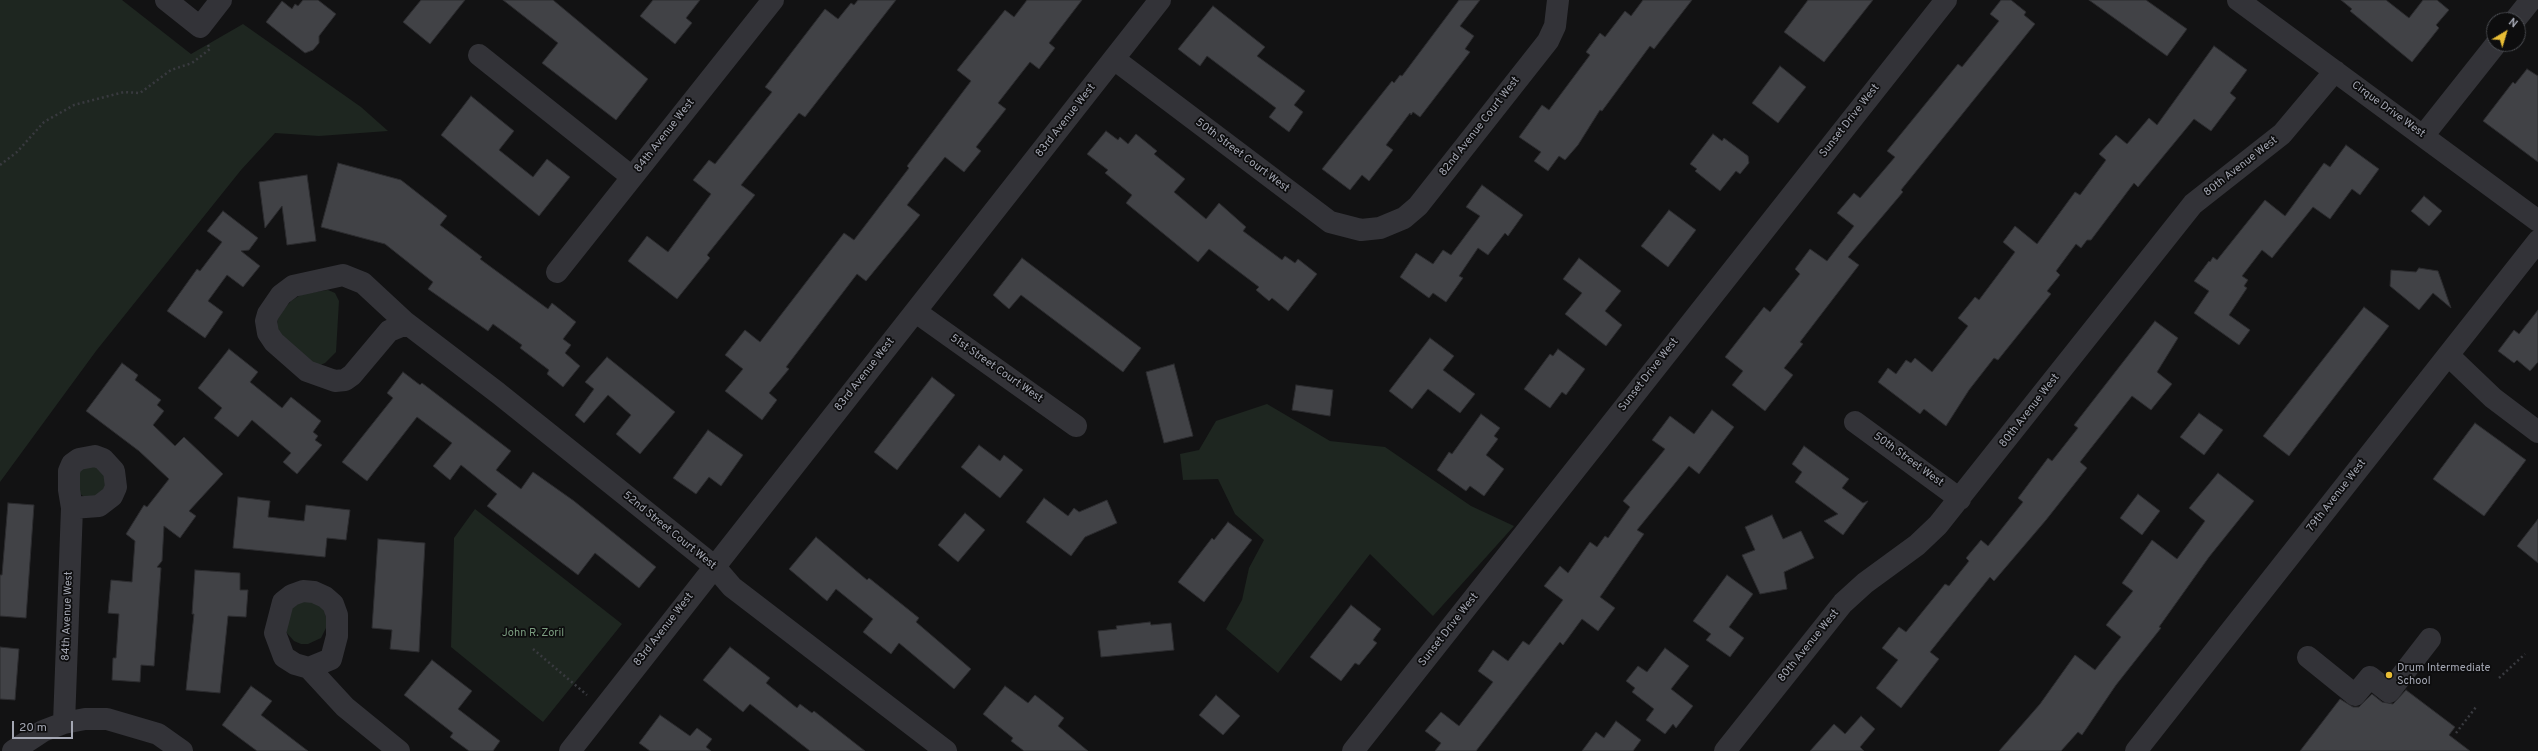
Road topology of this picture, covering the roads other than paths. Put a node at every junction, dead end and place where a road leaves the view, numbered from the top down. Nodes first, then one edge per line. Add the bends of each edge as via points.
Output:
1 (166, 0) edge
2 (220, 0) edge
3 (773, 0) edge
4 (1160, 0) edge
5 (1946, 0) edge
6 (2238, 0) edge
7 (2531, 0) edge
8 (1558, 3) edge
9 (2522, 12) edge
10 (2490, 52) edge
11 (479, 55) dead end
12 (1114, 59) junction
13 (2335, 71) junction
14 (2423, 136) junction
15 (632, 177) junction
16 (2538, 221) edge
17 (1380, 228) joint
18 (2538, 241) edge
19 (557, 272) dead end
20 (916, 312) junction
21 (410, 326) junction
22 (2448, 355) junction
23 (1855, 422) dead end
24 (1076, 426) dead end
25 (2538, 432) edge
26 (1960, 499) junction
27 (72, 508) dead end
28 (714, 566) junction
29 (2430, 640) dead end
30 (2308, 657) dead end
31 (309, 668) dead end
32 (64, 723) junction
33 (13, 751) edge
34 (182, 751) edge
35 (399, 751) edge
36 (570, 751) edge
37 (946, 751) edge
38 (1353, 751) edge
39 (1725, 751) edge
40 (2136, 751) edge

1 - 2 street via 200,27
3 - 15 street, 84th Avenue West
4 - 12 street, 83rd Avenue West
5 - 38 street, Sunset Drive West
6 - 13 street, Cirque Drive West
7 - 9 street
8 - 17 street, 82nd Avenue Court West via 1555,26 1548,41 1418,206 1404,218
10 - 14 street
11 - 15 street
12 - 17 street, 50th Street Court West via 1330,222 1361,230
12 - 20 street, 83rd Avenue West
13 - 14 street, Cirque Drive West
13 - 26 street, 80th Avenue West via 2282,134 2193,204
14 - 16 street, Cirque Drive West
15 - 19 street, 84th Avenue West
18 - 22 street, 79th Avenue West
20 - 24 street, 51st Street Court West
20 - 28 street, 83rd Avenue West
21 - 21 street, 52nd Street Court West via 401,326 389,332 352,375 345,380 335,380 307,371 274,342 268,333 266,321 268,314 286,289 330,276 343,275 363,283
21 - 28 street, 52nd Street Court West
22 - 25 street via 2493,398
22 - 40 street, 79th Avenue West
23 - 26 street, 50th Street West
26 - 39 street, 80th Avenue West via 1917,545 1865,583 1843,603
27 - 32 street, 84th Avenue West
28 - 36 street, 83rd Avenue West
28 - 37 street, 52nd Street Court West via 732,587
29 - 30 street via 2389,692 2370,677 2355,695
31 - 35 street via 346,707
32 - 33 street via 43,731
32 - 34 street via 98,720 132,725 158,734

